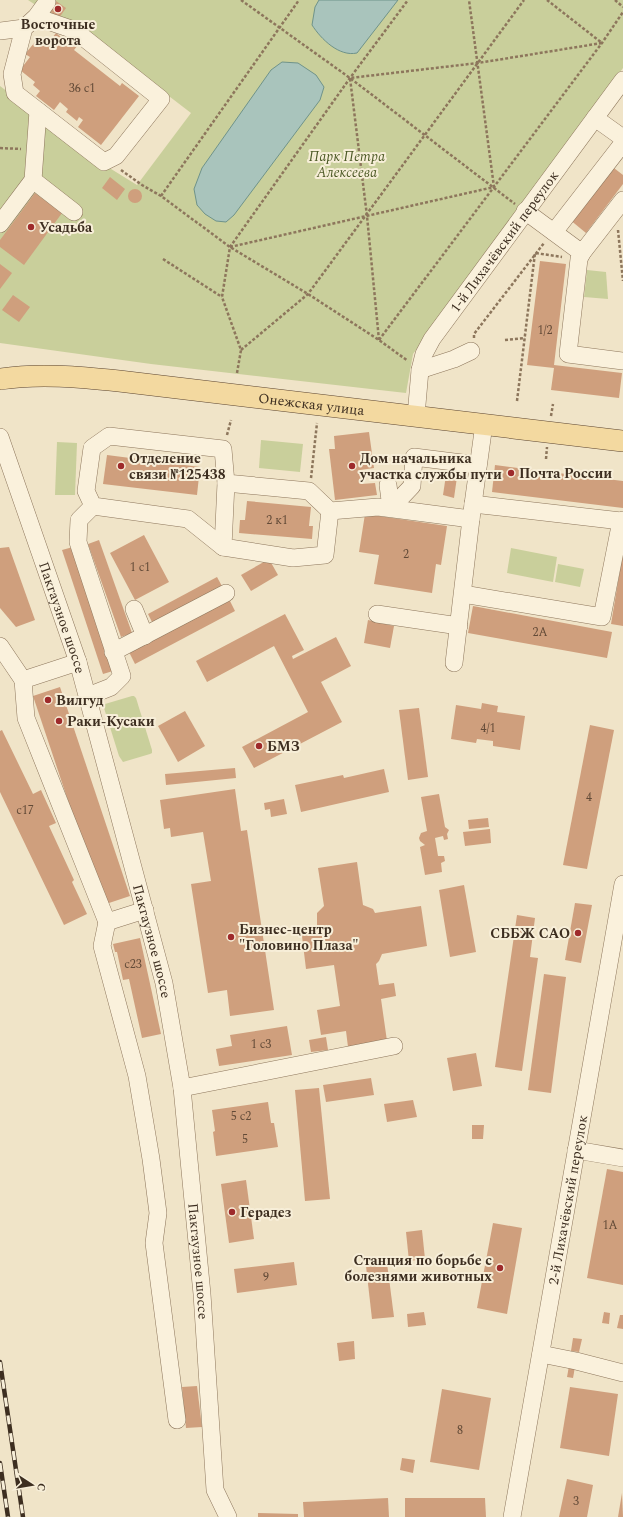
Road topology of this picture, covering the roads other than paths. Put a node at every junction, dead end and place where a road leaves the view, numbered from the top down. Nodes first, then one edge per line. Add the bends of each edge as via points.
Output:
1 (47, 2) dead end
2 (30, 23) junction
3 (0, 31) edge
4 (623, 80) edge
5 (38, 111) junction
6 (595, 118) junction
7 (623, 138) edge
8 (623, 143) edge
9 (33, 180) junction
10 (620, 204) edge
11 (525, 211) junction
12 (74, 212) dead end
13 (0, 224) edge
14 (554, 232) junction
15 (580, 256) junction
16 (471, 351) dead end
17 (623, 361) edge
18 (420, 370) junction
19 (0, 379) edge
20 (416, 416) junction
21 (484, 424) junction
22 (0, 437) edge
23 (623, 441) edge
24 (478, 465) junction
25 (226, 483) junction
26 (388, 485) dead end
27 (93, 506) junction
28 (391, 508) junction
29 (330, 511) junction
30 (472, 511) junction
31 (622, 521) edge
32 (223, 547) junction
33 (226, 593) dead end
34 (463, 594) junction
35 (134, 609) dead end
36 (377, 614) dead end
37 (459, 626) junction
38 (145, 636) junction
39 (0, 646) edge
40 (113, 652) junction
41 (78, 662) junction
42 (454, 663) dead end
43 (23, 680) junction
44 (88, 696) junction
45 (623, 884) edge
46 (145, 910) junction
47 (107, 922) junction
48 (617, 956) edge
49 (394, 1046) dead end
50 (182, 1088) junction
51 (576, 1150) junction
52 (623, 1158) edge
53 (540, 1354) junction
54 (623, 1373) edge
55 (177, 1420) dead end
56 (228, 1517) edge
57 (512, 1517) edge

1 - 2 street
2 - 3 street
2 - 5 street via 12,74 15,93
2 - 5 street via 74,30 161,99 116,156 104,162
4 - 6 street, 1-й Лихачёвский переулок
5 - 9 street
6 - 7 street
6 - 11 street, 1-й Лихачёвский переулок
8 - 14 street
9 - 12 street
9 - 13 street
10 - 15 street
11 - 14 street
11 - 18 street, 1-й Лихачёвский переулок via 432,339 424,354
14 - 15 street
15 - 17 street via 568,354
16 - 18 street
18 - 20 street, 1-й Лихачёвский переулок
19 - 20 main road, Онежская улица via 48,376 97,379
20 - 21 main road, Онежская улица
21 - 23 main road, Онежская улица
21 - 24 street
22 - 41 street, Пакгаузное шоссе
24 - 28 street via 414,457 412,486
24 - 30 street
25 - 27 street via 223,449 109,436 92,448 86,492
25 - 29 street via 309,491
25 - 32 street
26 - 28 street
27 - 32 street via 188,520
27 - 40 street via 79,520 78,542
28 - 29 street via 378,506
28 - 30 street
29 - 32 street via 325,554 293,558
30 - 31 street
30 - 34 street
31 - 34 street via 602,617
33 - 38 street
34 - 37 street
35 - 38 street
36 - 37 street
37 - 42 street
38 - 40 street
39 - 43 street
40 - 44 street via 122,676 111,687
41 - 43 street
41 - 44 street, Пакгаузное шоссе
43 - 47 street via 26,718
44 - 46 street, Пакгаузное шоссе
45 - 48 street, 2-й Лихачёвский переулок
46 - 47 street
46 - 50 street, Пакгаузное шоссе via 164,983
47 - 55 street via 102,946 136,1076 151,1159 158,1213 154,1243
48 - 51 street, 2-й Лихачёвский переулок
49 - 50 street
50 - 56 street, Пакгаузное шоссе via 202,1294 215,1490
51 - 52 street
51 - 53 street, 2-й Лихачёвский переулок
53 - 54 street
53 - 57 street, 2-й Лихачёвский переулок

